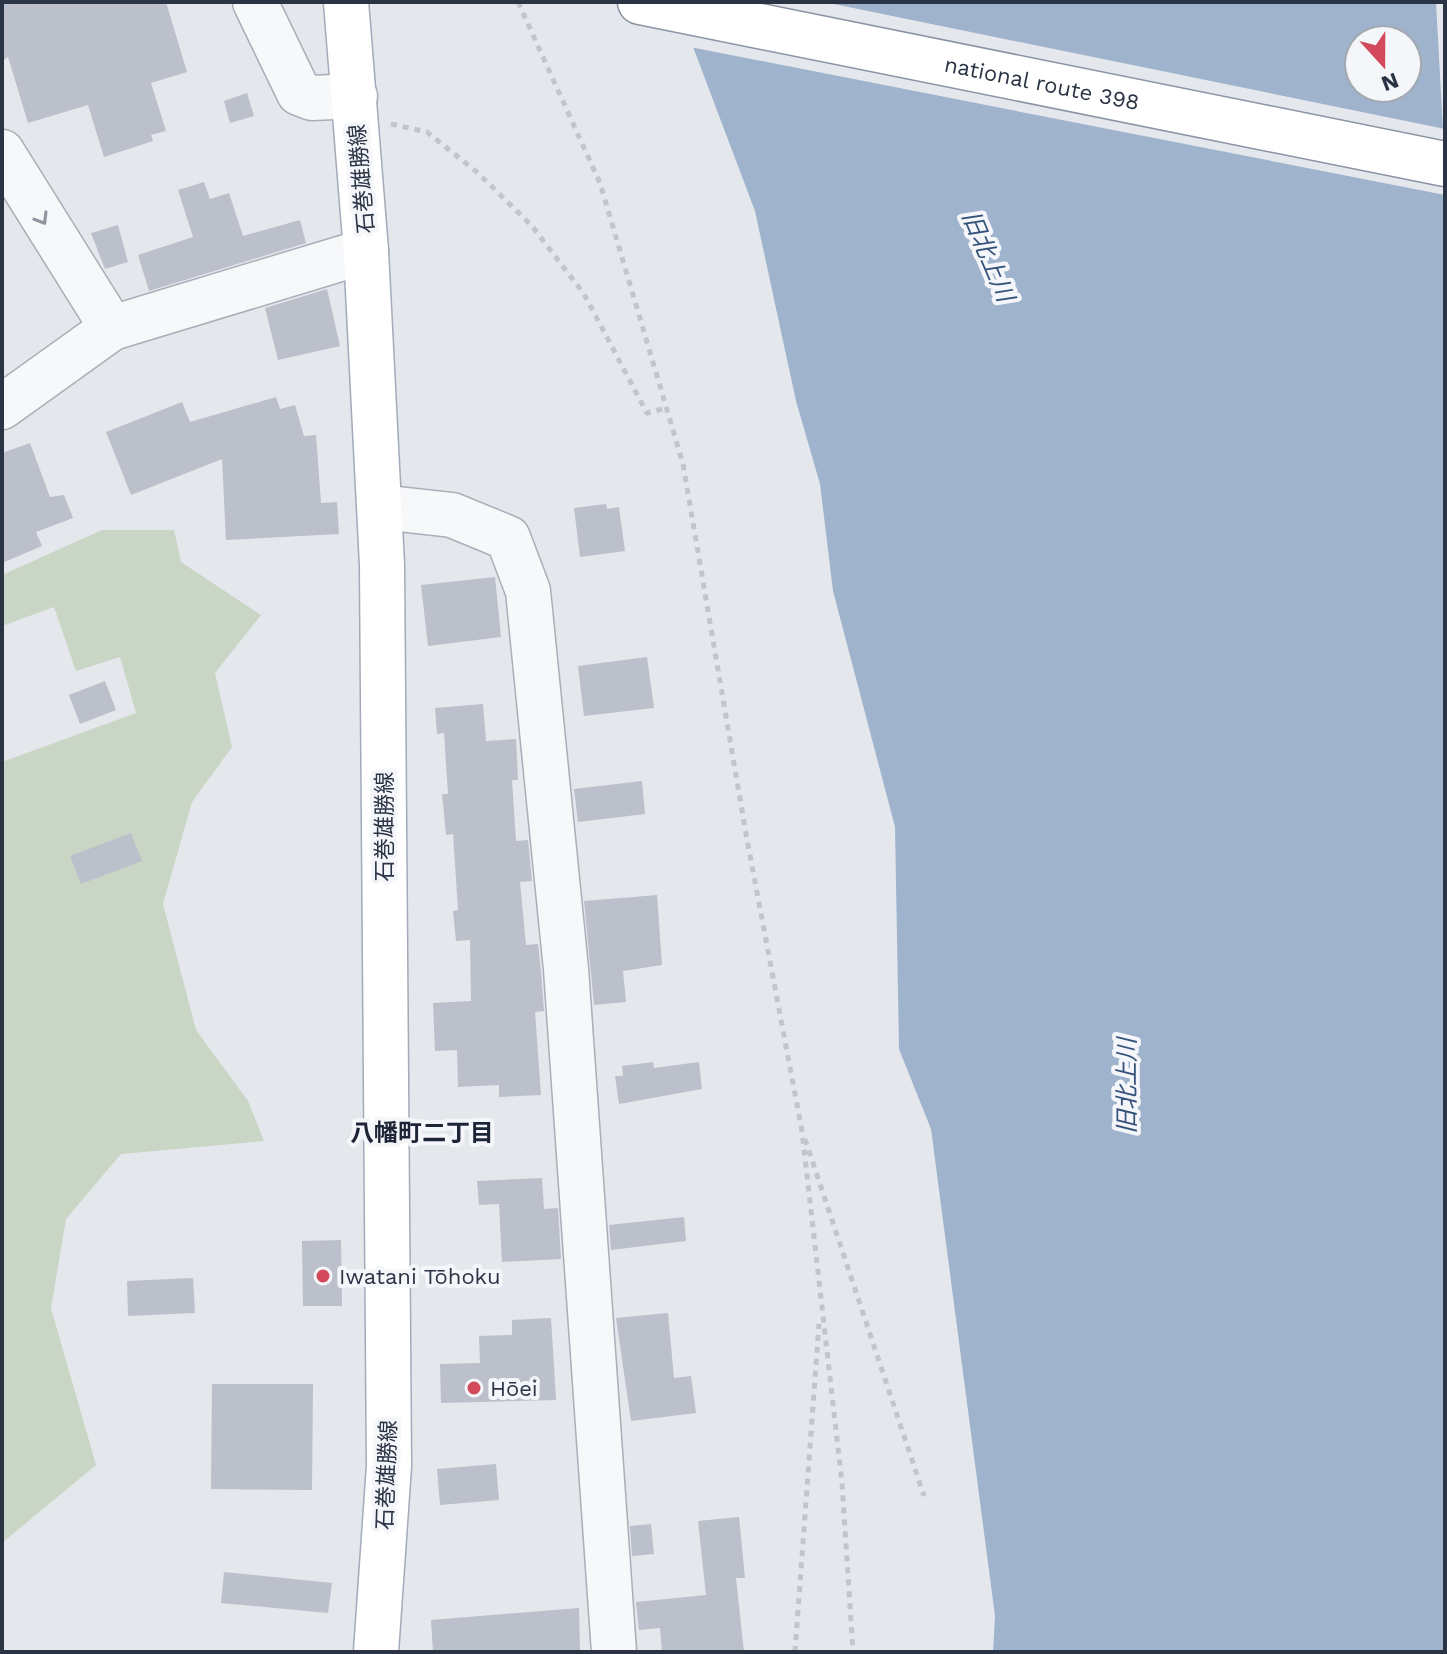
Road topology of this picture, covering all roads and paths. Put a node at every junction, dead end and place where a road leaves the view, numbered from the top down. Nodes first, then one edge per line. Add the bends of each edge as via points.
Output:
1 (255, 2) edge
2 (346, 2) edge
3 (518, 2) edge
4 (640, 2) edge
5 (355, 113) junction
6 (2, 152) edge
7 (1445, 164) edge
8 (366, 251) junction
9 (112, 328) junction
10 (2, 407) edge
11 (666, 408) junction
12 (380, 507) junction
13 (802, 1131) junction
14 (820, 1311) junction
15 (924, 1496) dead end
16 (376, 1652) edge
17 (614, 1652) edge
18 (795, 1652) edge
19 (853, 1652) edge

1 - 5 street via 299,93 326,98
2 - 5 main road, 石巻雄勝線
3 - 11 path via 600,183
4 - 7 main road, national route 398
5 - 8 main road, 石巻雄勝線
5 - 11 path via 427,132 478,173 532,226 584,294 647,413
6 -> 9 street
8 - 9 street
8 - 12 main road, 石巻雄勝線
9 - 10 street
11 - 13 path via 683,464
12 - 16 main road, 石巻雄勝線 via 389,1466
12 - 17 street via 452,515 508,538 528,591 566,969
13 - 14 path
13 - 15 path
14 - 18 path
14 - 19 path via 842,1483

